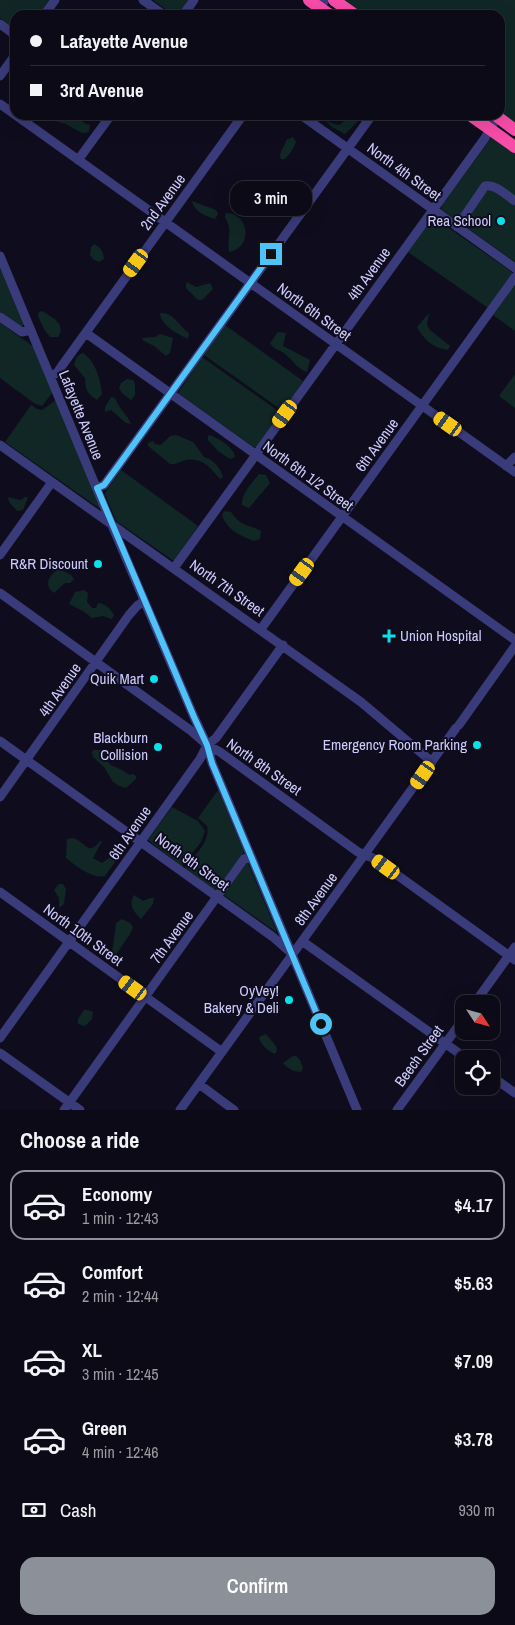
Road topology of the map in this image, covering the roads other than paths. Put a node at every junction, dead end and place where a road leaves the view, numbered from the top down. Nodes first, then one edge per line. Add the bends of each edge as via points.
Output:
1 (144, 0) edge
2 (310, 0) edge
3 (334, 0) edge
4 (323, 9) edge
5 (157, 10) edge
6 (348, 10) edge
7 (10, 62) edge
8 (0, 76) edge
9 (22, 120) edge
10 (107, 120) edge
11 (239, 120) edge
12 (308, 120) edge
13 (368, 120) edge
14 (477, 120) edge
15 (494, 120) edge
16 (501, 120) edge
17 (490, 129) junction
18 (515, 130) edge
19 (515, 147) edge
20 (348, 149) junction
21 (78, 160) junction
22 (515, 202) edge
23 (433, 210) junction
24 (166, 223) junction
25 (457, 227) junction
26 (0, 256) edge
27 (2, 267) edge
28 (515, 268) edge
29 (515, 277) edge
30 (250, 283) junction
31 (0, 317) edge
32 (31, 330) junction
33 (86, 334) junction
34 (336, 344) junction
35 (50, 376) junction
36 (170, 394) junction
37 (422, 406) junction
38 (0, 445) edge
39 (256, 455) junction
40 (515, 457) edge
41 (506, 466) junction
42 (515, 472) edge
43 (52, 482) junction
44 (97, 488) junction
45 (342, 517) junction
46 (111, 523) junction
47 (0, 555) edge
48 (174, 568) junction
49 (0, 593) edge
50 (144, 602) junction
51 (261, 629) junction
52 (515, 640) edge
53 (283, 645) junction
54 (515, 646) edge
55 (96, 662) junction
56 (188, 703) junction
57 (174, 718) junction
58 (0, 741) edge
59 (207, 745) junction
60 (226, 756) junction
61 (27, 760) junction
62 (432, 762) junction
63 (219, 778) junction
64 (0, 797) edge
65 (141, 842) junction
66 (365, 855) junction
67 (251, 856) junction
68 (0, 892) edge
69 (218, 897) junction
70 (302, 941) junction
71 (69, 942) junction
72 (515, 947) edge
73 (293, 954) junction
74 (512, 958) edge
75 (481, 995) edge
76 (145, 997) junction
77 (455, 1030) edge
78 (0, 1038) edge
79 (445, 1043) junction
80 (455, 1050) edge
81 (222, 1052) junction
82 (0, 1053) edge
83 (500, 1082) edge
84 (199, 1084) junction
85 (515, 1093) edge
86 (67, 1106) edge
87 (80, 1110) edge
88 (180, 1110) edge
89 (234, 1110) edge
90 (357, 1110) edge
91 (397, 1110) edge

1 - 5 street
2 - 4 highway
3 - 6 highway
7 - 8 street
9 - 21 street, North 6th Street
10 - 21 street
11 - 24 street, 2nd Avenue
12 - 20 street, North 4th Street
13 - 20 street
14 - 17 highway
15 - 17 street, 4th Avenue
16 - 18 highway
17 - 19 highway
17 - 23 street, 4th Avenue
20 - 23 street, North 4th Street
20 - 30 street
21 - 24 street, North 6th Street
22 - 25 street via 495,187 485,186
23 - 25 street, North 4th Street
23 - 34 street, 4th Avenue
24 - 30 street, North 6th Street
24 - 33 street, 2nd Avenue
25 - 28 street, North 4th Street
26 - 27 street, Lafayette Avenue
27 - 32 street, Lafayette Avenue
29 - 37 street, 6th Avenue
30 - 34 street, North 6th Street
30 - 36 street
31 - 32 street via 22,332
32 - 35 street, Lafayette Avenue
33 - 35 street, 2nd Avenue via 56,373
33 - 36 street, North 6th 1/2 Street
34 - 37 street, North 6th Street
34 - 39 street, 4th Avenue
35 - 44 street, Lafayette Avenue
36 - 39 street, North 6th 1/2 Street
36 - 44 street via 104,485
37 - 41 street, North 6th Street
37 - 45 street, 6th Avenue
38 - 43 street, North 7th Street
39 - 45 street, North 6th 1/2 Street
39 - 48 street, 4th Avenue
40 - 41 street
41 - 42 street, North 6th Street
43 - 46 street, North 7th Street
43 - 47 street
44 - 46 street, Lafayette Avenue
45 - 51 street, 6th Avenue
45 - 52 street, North 6th 1/2 Street
46 - 48 street, North 7th Street
46 - 50 street, Lafayette Avenue
48 - 51 street, North 7th Street
49 - 55 street, North 8th Street
50 - 55 street, 4th Avenue via 137,606
50 - 56 street, Lafayette Avenue
51 - 53 street, North 7th Street
53 - 59 street, 6th Avenue via 216,738
53 - 62 street, North 7th Street via 368,707
54 - 62 street, 8th Avenue
55 - 57 street, North 8th Street
55 - 61 street, 4th Avenue
56 - 57 street via 183,713
56 - 59 street, Lafayette Avenue
57 - 59 street, North 8th Street
58 - 61 street, North 9th Street
59 - 60 street, North 8th Street
59 - 63 street, Lafayette Avenue
59 - 65 street, 6th Avenue
60 - 63 street via 218,766
60 - 66 street, North 8th Street
61 - 64 street, 4th Avenue
61 - 65 street, North 9th Street
62 - 66 street, 8th Avenue
63 - 67 street, Lafayette Avenue
65 - 69 street, North 9th Street
65 - 71 street, 6th Avenue
66 - 70 street, 8th Avenue
66 - 74 street, North 8th Street
67 - 69 street, 7th Avenue via 244,859
67 - 73 street, Lafayette Avenue
68 - 71 street, North 10th Street
69 - 73 street, North 9th Street
69 - 76 street, 7th Avenue
70 - 73 street, 8th Avenue
70 - 79 street
71 - 76 street, North 10th Street
71 - 78 street, 6th Avenue
72 - 74 street
73 - 81 street, 8th Avenue
73 - 90 street, Lafayette Avenue
74 - 75 street
76 - 81 street, North 10th Street
76 - 86 street, 7th Avenue
77 - 79 street, Beech Street
79 - 80 street
79 - 91 street, Beech Street
81 - 84 street, 8th Avenue
82 - 86 street
83 - 85 street
84 - 88 street, 8th Avenue
84 - 89 street
86 - 87 street

